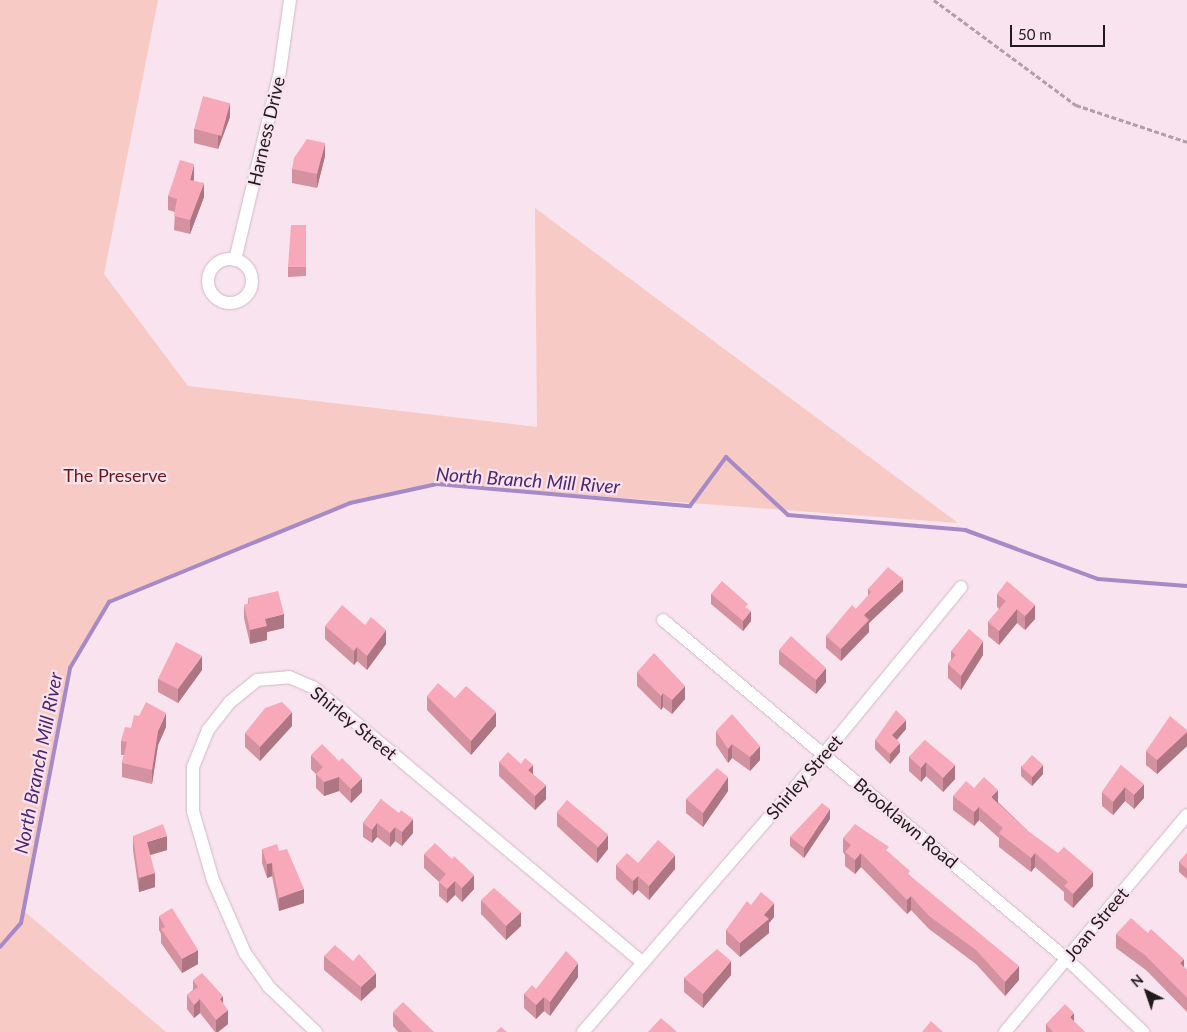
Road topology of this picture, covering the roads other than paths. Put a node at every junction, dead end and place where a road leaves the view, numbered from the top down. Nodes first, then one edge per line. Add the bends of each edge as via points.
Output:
1 (290, 0) edge
2 (235, 260) dead end
3 (961, 587) dead end
4 (663, 620) dead end
5 (824, 754) junction
6 (1187, 815) edge
7 (1067, 959) junction
8 (643, 963) junction
9 (316, 1032) edge
10 (583, 1032) edge
11 (1005, 1032) edge
12 (1143, 1032) edge

1 - 2 street, Harness Drive via 280,71
3 - 5 street, Shirley Street
4 - 5 street, Brooklawn Road
5 - 7 street, Brooklawn Road
5 - 8 street, Shirley Street
6 - 7 street, Joan Street
7 - 11 street, Joan Street
7 - 12 street, Brooklawn Road
8 - 9 street, Shirley Street via 313,687 289,677 256,680 230,702 208,730 193,767 193,811 213,880 244,953 269,988
8 - 10 street, Shirley Street

